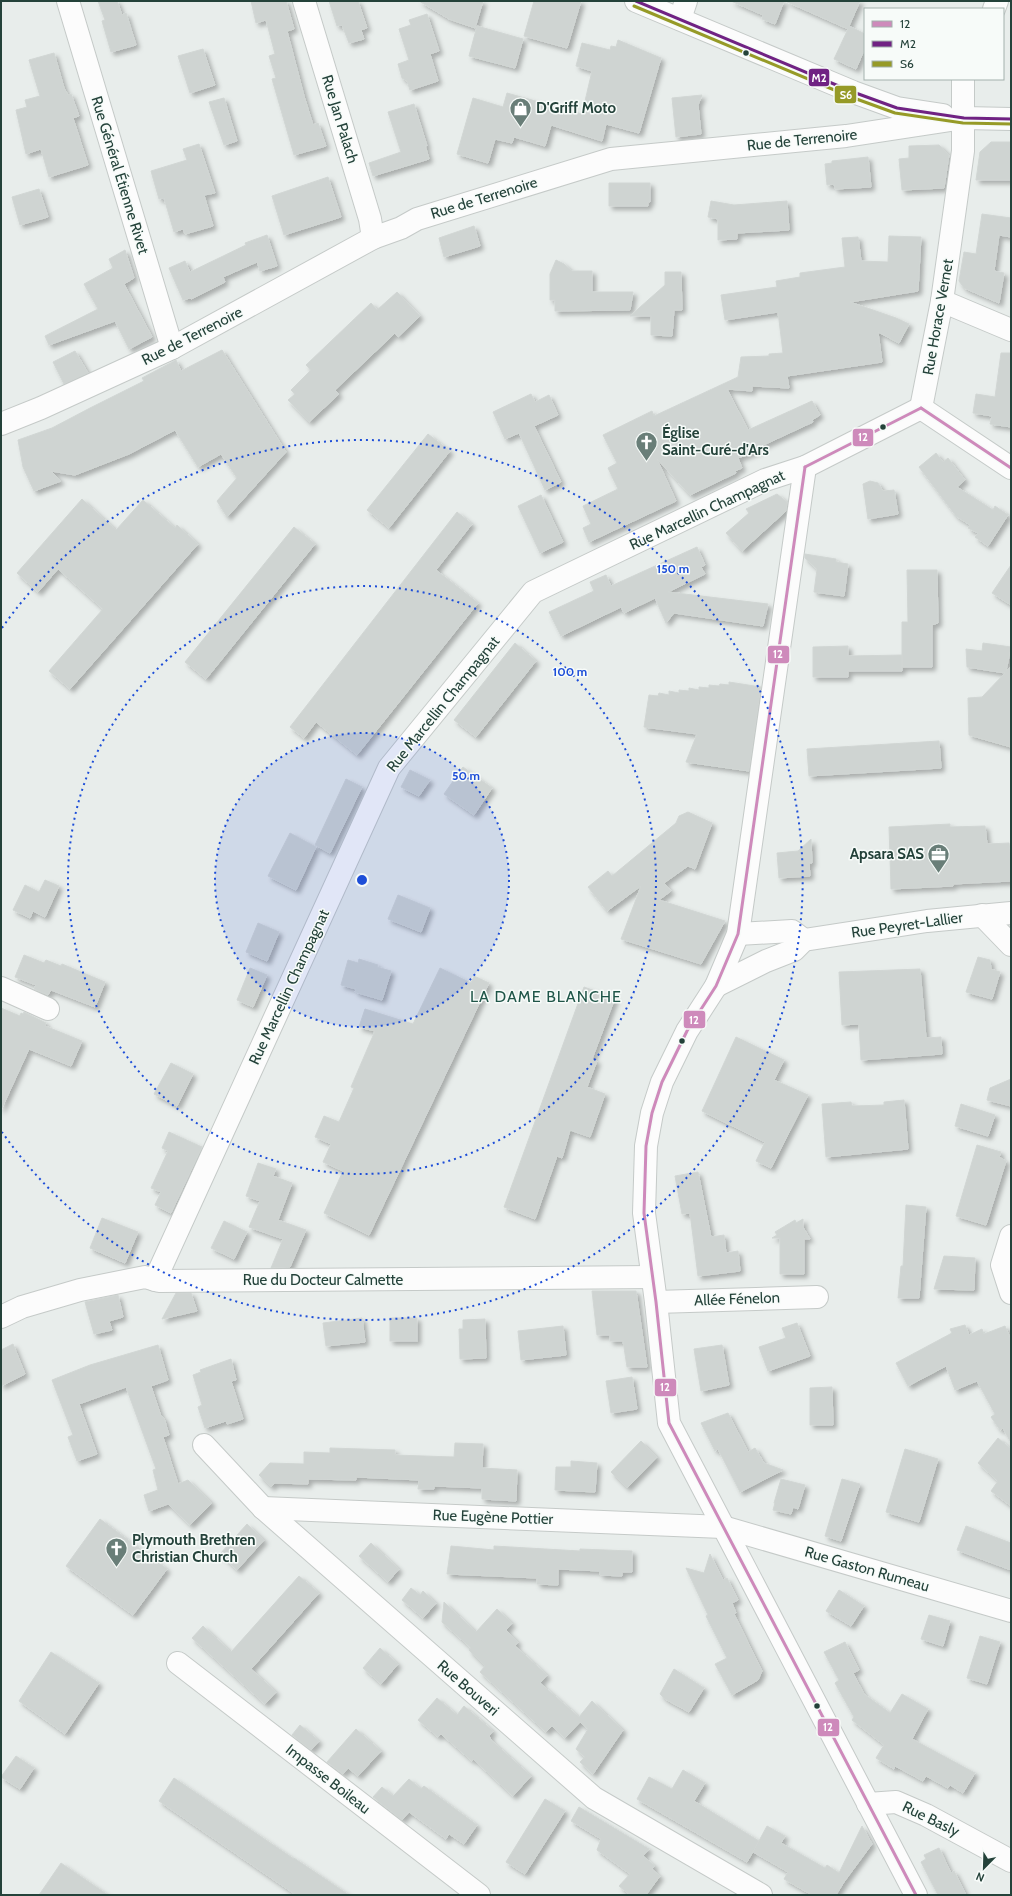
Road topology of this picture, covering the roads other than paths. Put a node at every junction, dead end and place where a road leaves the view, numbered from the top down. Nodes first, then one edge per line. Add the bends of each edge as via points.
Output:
1 (68, 1) edge
2 (304, 1) edge
3 (636, 1) edge
4 (683, 10) edge
5 (963, 80) edge
6 (964, 118) junction
7 (1011, 118) edge
8 (373, 238) junction
9 (942, 301) junction
10 (1011, 330) edge
11 (172, 348) junction
12 (922, 408) junction
13 (1, 424) edge
14 (805, 467) junction
15 (1011, 468) edge
16 (1011, 913) edge
17 (982, 915) junction
18 (738, 934) junction
19 (804, 940) junction
20 (1011, 945) edge
21 (716, 986) junction
22 (1, 988) edge
23 (48, 1009) dead end
24 (1011, 1236) edge
25 (652, 1277) junction
26 (155, 1280) junction
27 (1011, 1293) edge
28 (817, 1297) dead end
29 (656, 1302) junction
30 (1, 1317) edge
31 (204, 1445) dead end
32 (263, 1508) junction
33 (723, 1526) junction
34 (1011, 1611) edge
35 (178, 1663) dead end
36 (868, 1804) junction
37 (1011, 1861) edge
38 (479, 1895) edge
39 (761, 1895) edge
40 (916, 1895) edge

1 - 11 street, Rue Général Étienne Rivet
2 - 8 street, Rue Jan Palach via 370,219
3 - 4 street
4 - 6 street via 853,92 898,108
5 - 6 street, Rue Horace Vernet
6 - 7 street, Rue de Terrenoire
6 - 8 street, Rue de Terrenoire via 846,136 611,159 417,219
6 - 9 street, Rue Horace Vernet via 963,151
8 - 11 street, Rue de Terrenoire
9 - 10 street
9 - 12 street, Rue Horace Vernet
11 - 13 street, Rue de Terrenoire
12 - 14 street, Rue Marcellin Champagnat
12 - 15 street
14 - 18 street
14 - 26 street, Rue Marcellin Champagnat via 765,480 533,592 389,768
16 - 17 street, Rue Peyret-Lallier
17 - 19 street, Rue Peyret-Lallier
17 - 20 street
18 - 19 street via 792,931
18 - 21 street
19 - 21 street, Rue Peyret-Lallier via 794,950
21 - 25 street via 671,1061 652,1113 646,1146 644,1213
22 - 23 street
24 - 27 street via 1002,1265
25 - 26 street, Rue du Docteur Calmette
25 - 29 street
26 - 30 street, Rue du Docteur Calmette via 145,1277 80,1290
28 - 29 street, Allée Fénelon
29 - 33 street via 669,1424
31 - 32 street, Rue Bouveri
32 - 33 street, Rue Eugène Pottier
32 - 39 street, Rue Bouveri via 594,1798
33 - 34 street, Rue Gaston Rumeau
33 - 36 street
35 - 38 street, Impasse Boileau
36 - 37 street, Rue Basly via 896,1802 926,1815
36 - 40 street

